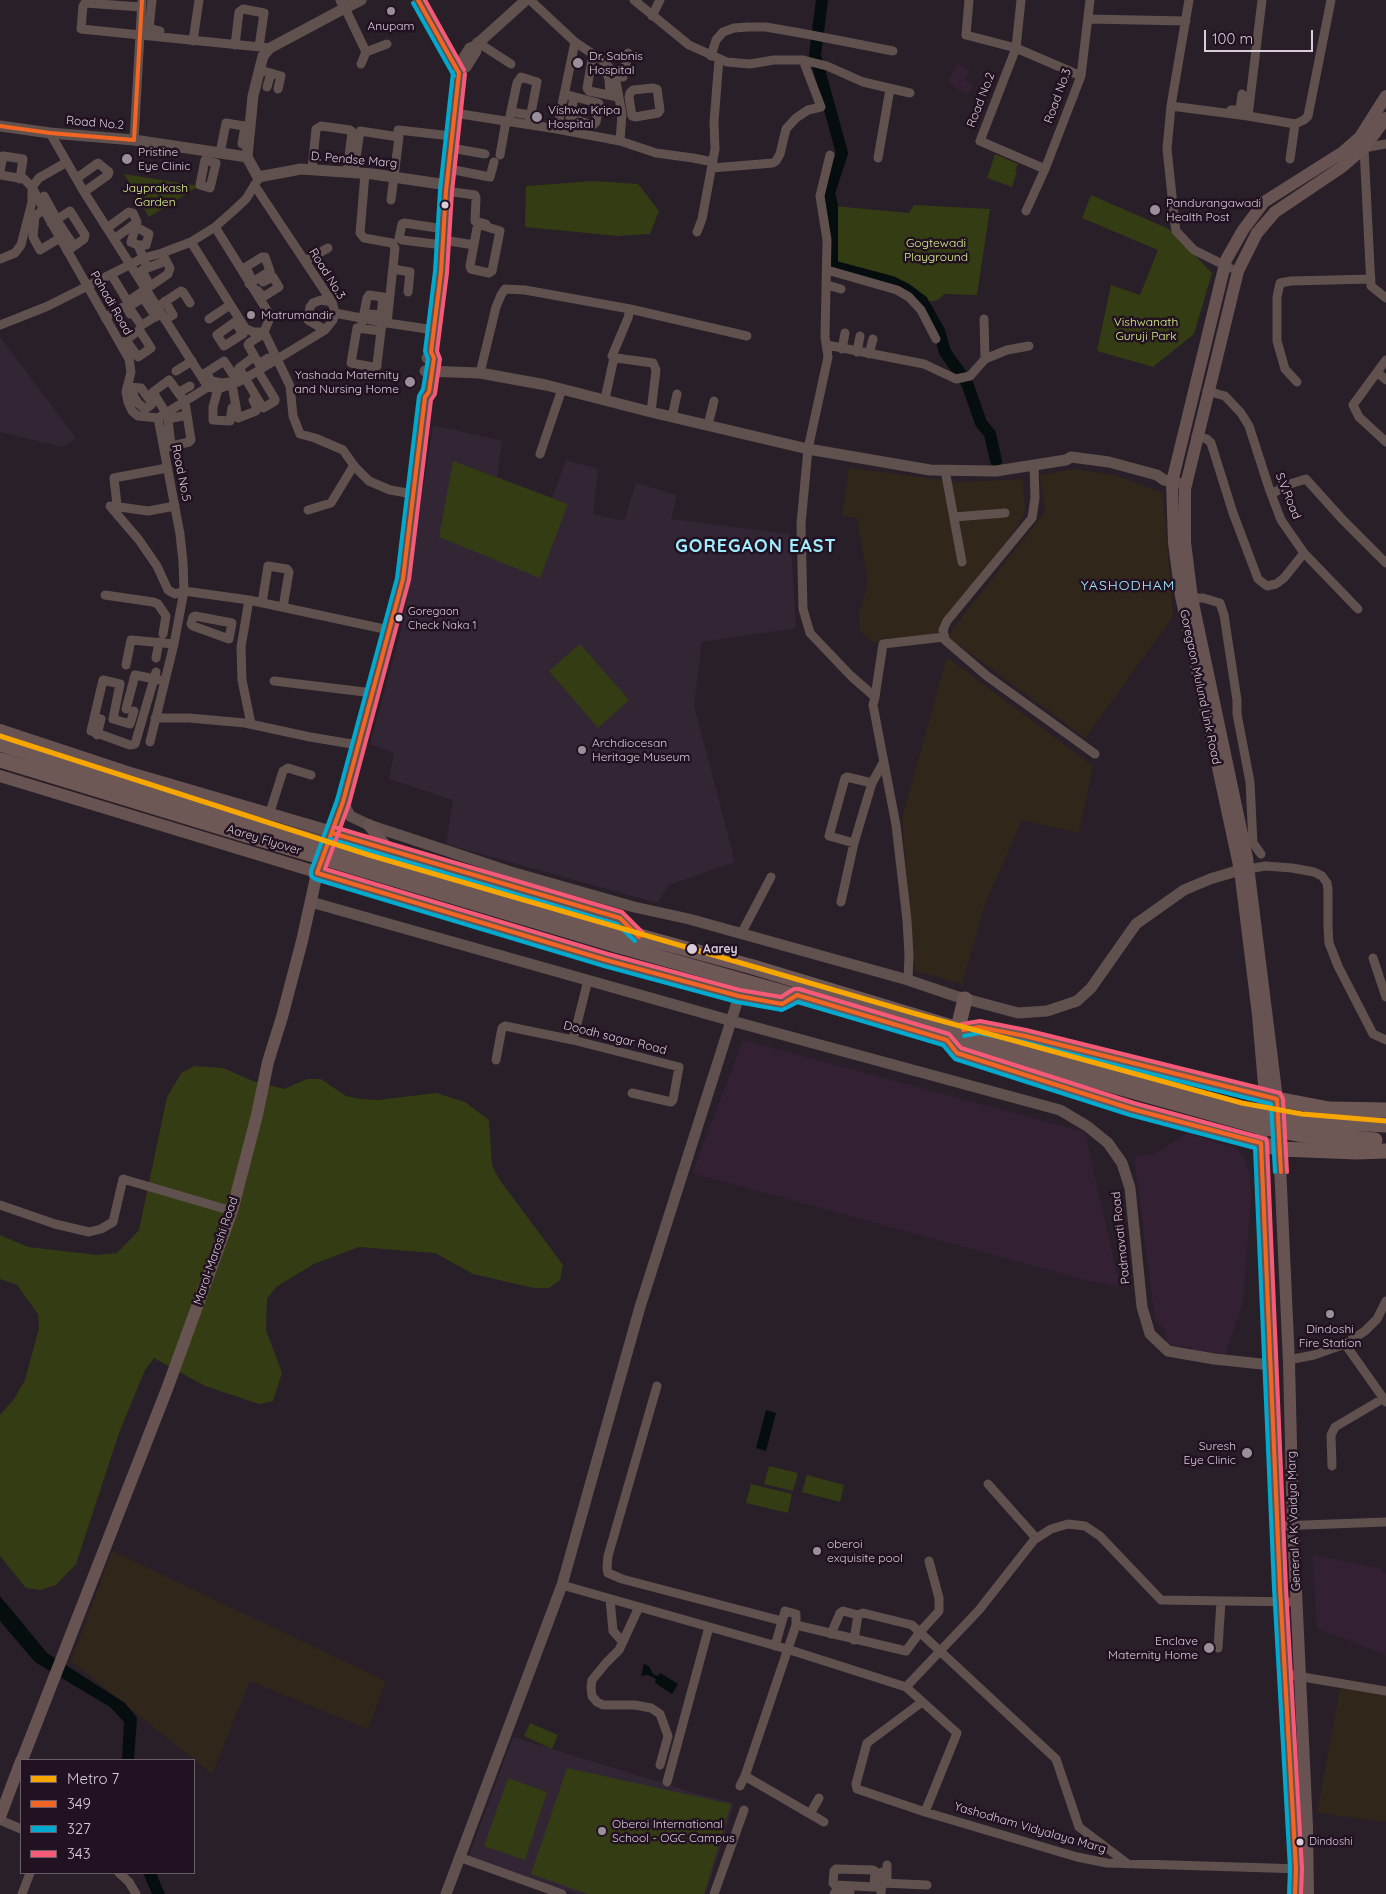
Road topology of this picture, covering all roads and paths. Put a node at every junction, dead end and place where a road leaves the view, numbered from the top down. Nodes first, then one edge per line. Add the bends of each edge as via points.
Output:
1 (152, 0) edge
2 (199, 0) edge
3 (361, 0) edge
4 (418, 0) edge
5 (528, 0) edge
6 (634, 0) edge
7 (660, 0) edge
8 (969, 0) edge
9 (1021, 0) edge
10 (1090, 0) edge
11 (1189, 0) edge
12 (1262, 0) edge
13 (1331, 0) edge
14 (142, 4) edge
15 (343, 4) edge
16 (652, 16) junction
17 (1088, 19) junction
18 (1186, 21) junction
19 (160, 31) dead end
20 (139, 36) junction
21 (193, 41) junction
22 (575, 42) junction
23 (387, 44) dead end
24 (476, 44) junction
25 (235, 45) junction
26 (264, 48) junction
27 (1016, 48) junction
28 (893, 51) dead end
29 (366, 52) junction
30 (628, 53) dead end
31 (593, 57) junction
32 (715, 57) junction
33 (807, 61) junction
34 (361, 64) dead end
35 (511, 64) dead end
36 (460, 71) junction
37 (265, 72) junction
38 (619, 76) junction
39 (1081, 76) junction
40 (633, 79) dead end
41 (541, 86) dead end
42 (267, 87) dead end
43 (278, 89) dead end
44 (890, 89) junction
45 (910, 93) dead end
46 (564, 94) junction
47 (1386, 96) edge
48 (574, 97) dead end
49 (616, 97) junction
50 (629, 100) dead end
51 (1244, 100) junction
52 (1172, 106) junction
53 (1216, 108) dead end
54 (454, 113) junction
55 (1248, 116) junction
56 (509, 118) junction
57 (1379, 121) edge
58 (531, 122) junction
59 (1295, 124) junction
60 (0, 126) edge
61 (248, 126) junction
62 (557, 129) junction
63 (398, 130) dead end
64 (50, 133) junction
65 (452, 136) junction
66 (134, 140) junction
67 (620, 141) junction
68 (242, 144) dead end
69 (1386, 144) edge
70 (451, 148) junction
71 (1364, 148) junction
72 (485, 154) dead end
73 (214, 155) junction
74 (830, 155) dead end
75 (247, 157) junction
76 (878, 158) dead end
77 (1290, 159) dead end
78 (67, 162) junction
79 (712, 165) junction
80 (449, 169) junction
81 (1044, 169) junction
82 (312, 170) junction
83 (1, 173) edge
84 (355, 173) junction
85 (80, 176) junction
86 (20, 177) junction
87 (395, 177) junction
88 (256, 182) junction
89 (32, 187) junction
90 (447, 188) junction
91 (87, 189) junction
92 (390, 200) dead end
93 (43, 205) junction
94 (1026, 211) dead end
95 (51, 220) junction
96 (109, 226) junction
97 (215, 227) junction
98 (504, 227) dead end
99 (697, 232) dead end
100 (116, 237) junction
101 (444, 238) junction
102 (58, 240) junction
103 (191, 242) junction
104 (138, 245) dead end
105 (474, 245) junction
106 (70, 248) junction
107 (328, 248) dead end
108 (164, 257) junction
109 (142, 258) junction
110 (0, 259) edge
111 (305, 261) junction
112 (1225, 263) junction
113 (129, 264) junction
114 (147, 267) junction
115 (1238, 268) junction
116 (393, 269) junction
117 (827, 270) junction
118 (245, 273) junction
119 (134, 275) junction
120 (112, 276) junction
121 (1371, 279) junction
122 (253, 285) junction
123 (827, 286) junction
124 (88, 287) junction
125 (146, 289) junction
126 (841, 289) dead end
127 (284, 290) dead end
128 (408, 292) dead end
129 (1386, 298) edge
130 (165, 302) junction
131 (190, 303) dead end
132 (264, 303) junction
133 (387, 305) junction
134 (227, 306) junction
135 (332, 306) junction
136 (630, 310) junction
137 (157, 312) junction
138 (108, 316) junction
139 (208, 319) dead end
140 (984, 319) dead end
141 (363, 320) junction
142 (239, 323) junction
143 (0, 325) edge
144 (383, 326) junction
145 (325, 327) junction
146 (216, 330) dead end
147 (434, 330) junction
148 (261, 333) junction
149 (846, 333) dead end
150 (748, 336) dead end
151 (860, 336) dead end
152 (873, 339) dead end
153 (936, 339) dead end
154 (123, 342) junction
155 (827, 345) junction
156 (1029, 346) dead end
157 (842, 349) junction
158 (857, 352) junction
159 (869, 354) junction
160 (612, 356) dead end
161 (132, 357) junction
162 (278, 358) junction
163 (985, 359) junction
164 (1386, 360) edge
165 (192, 362) junction
166 (176, 371) dead end
167 (429, 372) junction
168 (1377, 372) junction
169 (480, 373) junction
170 (203, 374) junction
171 (1386, 380) edge
172 (241, 382) junction
173 (1297, 382) dead end
174 (208, 387) junction
175 (562, 389) junction
176 (1207, 391) junction
177 (186, 394) junction
178 (677, 394) dead end
179 (605, 400) junction
180 (714, 401) dead end
181 (651, 412) junction
182 (166, 413) junction
183 (187, 415) junction
184 (672, 417) junction
185 (158, 418) junction
186 (708, 425) junction
187 (1196, 436) junction
188 (1386, 442) edge
189 (168, 447) junction
190 (808, 449) junction
191 (540, 454) dead end
192 (354, 465) junction
193 (1034, 466) junction
194 (167, 468) junction
195 (945, 470) junction
196 (1168, 481) junction
197 (1186, 484) junction
198 (413, 494) junction
199 (1271, 494) junction
200 (110, 506) dead end
201 (175, 506) junction
202 (308, 510) dead end
203 (1005, 512) dead end
204 (954, 517) junction
205 (1304, 553) junction
206 (962, 562) dead end
207 (1386, 563) edge
208 (184, 591) junction
209 (106, 596) dead end
210 (1192, 598) junction
211 (249, 600) junction
212 (262, 600) junction
213 (283, 604) junction
214 (1358, 610) dead end
215 (166, 616) junction
216 (179, 616) junction
217 (193, 618) junction
218 (232, 626) junction
219 (1193, 627) junction
220 (244, 628) junction
221 (389, 630) junction
222 (944, 637) junction
223 (161, 638) junction
224 (174, 644) junction
225 (156, 658) dead end
226 (126, 665) dead end
227 (155, 676) junction
228 (165, 681) junction
229 (274, 681) dead end
230 (373, 693) junction
231 (874, 697) junction
232 (115, 706) junction
233 (130, 710) junction
234 (144, 713) junction
235 (156, 717) junction
236 (251, 724) junction
237 (0, 730) edge
238 (150, 742) dead end
239 (0, 744) edge
240 (358, 745) junction
241 (1094, 754) dead end
242 (0, 760) edge
243 (884, 763) junction
244 (127, 772) junction
245 (311, 775) dead end
246 (0, 776) edge
247 (872, 784) junction
248 (343, 802) junction
249 (115, 810) junction
250 (270, 815) junction
251 (369, 825) junction
252 (332, 833) junction
253 (854, 843) junction
254 (387, 848) junction
255 (1261, 854) dead end
256 (1244, 869) junction
257 (318, 873) junction
258 (771, 877) dead end
259 (311, 902) junction
260 (841, 902) dead end
261 (741, 934) junction
262 (639, 937) junction
263 (616, 938) junction
264 (1373, 958) dead end
265 (588, 980) junction
266 (908, 980) junction
267 (796, 995) junction
268 (739, 996) junction
269 (1386, 997) edge
270 (965, 999) junction
271 (732, 1021) junction
272 (958, 1034) junction
273 (573, 1040) junction
274 (1386, 1040) edge
275 (496, 1060) dead end
276 (1175, 1073) junction
277 (632, 1094) dead end
278 (1271, 1097) junction
279 (1386, 1110) edge
280 (1163, 1117) junction
281 (1386, 1125) edge
282 (1386, 1139) edge
283 (1261, 1143) junction
284 (1280, 1149) junction
285 (1386, 1151) edge
286 (0, 1205) edge
287 (232, 1211) junction
288 (1386, 1301) edge
289 (1386, 1309) edge
290 (1346, 1346) junction
291 (1289, 1363) junction
292 (1271, 1365) junction
293 (657, 1386) dead end
294 (1385, 1400) edge
295 (1332, 1466) dead end
296 (988, 1484) dead end
297 (1386, 1522) edge
298 (1277, 1526) junction
299 (1293, 1526) junction
300 (1036, 1538) junction
301 (929, 1561) dead end
302 (562, 1585) junction
303 (610, 1599) junction
304 (1221, 1601) junction
305 (1280, 1602) junction
306 (1297, 1602) junction
307 (639, 1607) junction
308 (858, 1615) junction
309 (782, 1621) junction
310 (796, 1625) junction
311 (709, 1627) junction
312 (920, 1632) junction
313 (831, 1634) junction
314 (854, 1640) junction
315 (623, 1642) junction
316 (775, 1646) junction
317 (1218, 1648) dead end
318 (787, 1649) junction
319 (940, 1650) junction
320 (1284, 1674) junction
321 (1300, 1675) junction
322 (906, 1687) junction
323 (1386, 1691) edge
324 (922, 1702) junction
325 (22, 1759) edge
326 (20, 1764) edge
327 (660, 1766) dead end
328 (745, 1776) junction
329 (667, 1782) dead end
330 (740, 1786) dead end
331 (819, 1798) dead end
332 (744, 1810) dead end
333 (1, 1812) edge
334 (925, 1812) junction
335 (810, 1814) junction
336 (824, 1822) dead end
337 (20, 1827) edge
338 (459, 1857) junction
339 (1128, 1864) junction
340 (885, 1869) dead end
341 (1302, 1870) junction
342 (30, 1874) edge
343 (120, 1874) edge
344 (927, 1885) dead end
345 (882, 1889) edge
346 (22, 1894) edge
347 (136, 1894) edge
348 (446, 1894) edge
349 (562, 1894) edge
350 (714, 1894) edge
351 (834, 1894) edge
352 (1295, 1894) edge
353 (1308, 1894) edge

1 - 19 street via 149,26 151,30
2 - 21 street
3 - 15 street
4 - 36 street
5 - 22 street
5 - 24 street
6 - 16 street
7 - 16 street
8 - 27 street via 966,35
9 - 27 street, Road No.2
10 - 17 street, Road No.3
11 - 18 street
12 - 51 street
13 - 59 street via 1308,116
14 - 20 street
14 - 20 street via 85,3 80,28
15 - 26 street
15 - 29 street
16 - 32 street via 689,45
17 - 18 street
17 - 39 street, Road No.3
18 - 52 street
20 - 21 street
20 - 66 street
21 - 25 street
22 - 31 street
22 - 46 street
23 - 29 street
24 - 35 street
24 - 36 street via 476,51
25 - 26 street
25 - 26 street via 239,12 243,9 264,13
26 - 37 street
27 - 39 street
27 - 81 street, Road No.2 via 980,141
28 - 32 street via 766,27 734,28 716,40
29 - 34 street
30 - 38 street
31 - 38 street via 606,63
31 - 49 street via 606,72
31 - 49 street via 587,88
32 - 33 street via 727,62 750,64 774,60
32 - 79 street via 715,148
33 - 44 street
33 - 79 street via 821,106 808,110 786,129 776,161
36 - 54 street
37 - 42 street
37 - 43 street via 282,76
37 - 61 street via 253,96
38 - 40 street
38 - 49 street
39 - 81 street, Road No.3
41 - 58 street
44 - 45 street
44 - 76 street
46 - 48 street
46 - 62 street
47 - 57 main road
49 - 50 street
49 - 67 street via 622,114
51 - 53 street via 1239,111
51 - 55 street
52 - 55 street
52 - 112 street via 1167,149 1176,232 1194,250
54 - 56 street
54 - 65 street
55 - 59 street
56 - 58 street
56 - 58 street via 521,77 537,82
56 - 80 street via 490,177
57 - 71 main road, Goregaon Mulund Link Road
57 - 112 main road, Goregaon Mulund Link Road via 1343,152 1264,202 1243,230
58 - 62 street
59 - 77 street
60 - 64 street, Road No.2
61 - 68 street
61 - 73 street via 226,124
61 - 75 street
62 - 67 street
63 - 65 street
64 - 66 street, Road No.2
64 - 78 street
65 - 70 street
66 - 73 street, Road No.2
67 - 79 street via 656,154 693,158
69 - 71 street
70 - 72 street
70 - 80 street
71 - 115 main road, Goregaon Mulund Link Road via 1342,167 1275,212 1257,233
71 - 121 street
73 - 75 street, Road No.2
74 - 117 street via 820,196 827,240
75 - 88 street
78 - 85 street
78 - 89 street via 39,178
79 - 99 street
80 - 90 street
81 - 94 street, Road No.3
82 - 84 street, D. Pendse Marg
82 - 84 street via 316,130 320,126 351,130
82 - 88 street, D. Pendse Marg via 301,169
83 - 86 street
83 - 86 street via 3,156 22,159
84 - 87 street, D. Pendse Marg
84 - 87 street via 362,130 399,136
84 - 116 street via 360,233 364,238 392,243 395,248
85 - 91 street
85 - 91 street via 98,163 109,172
86 - 89 street
87 - 90 street, D. Pendse Marg
87 - 92 street
88 - 97 street via 246,199
88 - 111 street, Road No.3
89 - 93 street, Pahadi Road
89 - 110 street via 32,202 21,245 14,253
90 - 98 street via 475,195 476,222
90 - 101 street
91 - 96 street
93 - 95 street, Pahadi Road
93 - 102 street via 34,218 33,236 39,249
95 - 102 street, Pahadi Road
95 - 106 street
95 - 106 street via 71,212 85,236
96 - 100 street
96 - 100 street via 129,212 133,213 138,222
97 - 103 street
97 - 118 street
100 - 113 street
101 - 105 street
101 - 147 street
102 - 106 street, Pahadi Road
103 - 108 street
103 - 134 street
104 - 109 street
105 - 105 street via 479,225 500,231 491,272 470,268
106 - 124 street, Pahadi Road
107 - 111 street
108 - 109 street
108 - 114 street
108 - 125 street via 170,270 168,274
109 - 113 street
109 - 114 street
111 - 135 street, Road No.3
112 - 115 street
112 - 196 main road, Goregaon Mulund Link Road
113 - 119 street
113 - 120 street
114 - 125 street via 142,270
115 - 176 main road, Goregaon Mulund Link Road
116 - 128 street via 410,272
116 - 133 street
117 - 123 street
117 - 153 street via 847,272 909,297 921,310
118 - 122 street
118 - 122 street via 246,267 265,258 270,271
119 - 120 street via 125,271
119 - 125 street
120 - 124 street
120 - 125 street via 126,299 130,300
121 - 129 street via 1371,286
121 - 173 street via 1280,283 1277,341 1285,370
122 - 132 street
123 - 126 street
123 - 155 street
124 - 138 street, Pahadi Road
124 - 143 street
125 - 137 street
127 - 132 street
130 - 131 street via 182,291
130 - 137 street
130 - 137 street via 173,315
132 - 148 street via 267,327
133 - 141 street via 380,316
133 - 141 street via 383,297 368,296
133 - 144 street
134 - 139 street
134 - 142 street
135 - 141 street
135 - 145 street, Road No.3
135 - 145 street via 321,300 310,307 308,320
136 - 150 street
136 - 160 street
136 - 169 street via 505,289 496,307
137 - 165 street
138 - 154 street, Pahadi Road
138 - 154 street via 125,307 137,325
140 - 163 street
141 - 144 street
141 - 144 street via 356,329 350,361 353,364 376,366
142 - 146 street
142 - 148 street via 252,332
144 - 147 street
145 - 162 street
147 - 167 street via 431,352 434,358
148 - 162 street
148 - 172 street via 248,344
148 - 172 street via 271,356
149 - 157 street
151 - 158 street
152 - 159 street
154 - 161 street, Pahadi Road
154 - 161 street via 140,331 151,348 139,358
155 - 157 street
155 - 190 street via 828,357
156 - 163 street
157 - 158 street
158 - 159 street
159 - 163 street via 924,364 956,379 969,376
161 - 185 street via 127,397 132,411 144,418
162 - 172 street
162 - 192 street via 290,386 293,416 300,434 343,450
164 - 168 street
165 - 166 street
165 - 170 street
167 - 169 street
167 - 198 street via 429,392 425,397
168 - 171 street
168 - 188 street via 1353,406 1359,417
169 - 175 street
170 - 172 street via 216,382
170 - 172 street via 224,361
170 - 174 street
172 - 174 street
174 - 177 street
175 - 179 street
175 - 191 street
176 - 187 main road, Goregaon Mulund Link Road
176 - 199 street, S.V.Road via 1224,396 1241,413 1249,426
177 - 182 street
177 - 182 street via 168,380 153,391
177 - 183 street
178 - 184 street
179 - 181 street
179 - 181 street via 616,358 653,363 656,370
180 - 186 street
181 - 184 street
182 - 183 street
182 - 185 street
182 - 189 street
183 - 189 street via 191,441
184 - 186 street
185 - 189 street, Road No.5
186 - 190 street
187 - 197 main road, Goregaon Mulund Link Road
187 - 205 street via 1211,443 1258,579 1267,586 1276,584
189 - 194 street, Road No.5
190 - 195 street
190 - 231 street via 801,524 802,609 810,633
192 - 198 street via 369,481 390,490
192 - 202 street via 331,503
193 - 195 street via 996,471
193 - 196 street via 1066,460 1071,464 1091,462 1151,477 1156,482
193 - 222 street via 1032,518 947,621
194 - 201 street, Road No.5
194 - 201 street via 114,478 117,505 148,511
195 - 204 street
196 - 197 street
196 - 219 main road, Goregaon Mulund Link Road via 1181,596
197 - 210 main road, Goregaon Mulund Link Road via 1185,542
198 - 221 street via 403,579
199 - 205 street, S.V.Road via 1281,520
199 - 207 street via 1306,479
200 - 208 street via 157,566 168,590 175,594
201 - 208 street, Road No.5 via 184,562
203 - 204 street
204 - 206 street
205 - 214 street, S.V.Road
208 - 211 street
208 - 216 street, Road No.5
209 - 215 street via 153,602
210 - 219 main road, Goregaon Mulund Link Road
210 - 255 street via 1220,603 1224,615 1250,782 1254,843
211 - 212 street
211 - 220 street
212 - 213 street
212 - 213 street via 268,566 287,569
213 - 221 street
215 - 216 street
215 - 223 street
216 - 217 street
216 - 224 street, Road No.5
217 - 218 street via 231,623
217 - 218 street via 193,626 228,639
218 - 220 street
219 - 256 main road, Goregaon Mulund Link Road
220 - 236 street via 242,680
221 - 230 street
222 - 231 street via 883,644
222 - 241 street via 987,676
223 - 224 street
223 - 225 street
223 - 226 street via 131,640
224 - 228 street, Road No.5
227 - 228 street
227 - 233 street via 135,675
227 - 234 street
228 - 235 street, Road No.5
229 - 230 street
230 - 240 street
231 - 243 street
232 - 233 street
232 - 233 street via 113,719 128,724 131,722
232 - 234 street via 120,684 103,680 91,731 133,745
233 - 234 street
234 - 235 street
235 - 236 street
235 - 238 street, Road No.5
236 - 240 street
237 - 244 main road
239 - 263 highway, Aarey Flyover, bridge
240 - 248 street
242 - 263 highway, Aarey Flyover, bridge via 243,834
243 - 247 street
243 - 266 street via 896,825 907,920
244 - 249 main road
244 - 250 main road
245 - 250 street via 288,768 284,771
246 - 249 main road
247 - 253 street
247 - 253 street via 845,778 829,836
248 - 251 street via 350,816
248 - 252 street
249 - 257 main road
250 - 252 main road
251 - 254 main road
251 - 261 street via 511,872
252 - 254 main road
252 - 257 main road, Marol-Maroshi Road
253 - 260 street
254 - 262 main road via 620,918
256 - 270 street via 1184,890 1136,924 1091,988 1077,1001 1047,1011 1018,1013
256 - 274 street via 1265,866 1292,868 1322,876 1328,890 1329,943 1373,1034
256 - 278 main road, Goregaon Mulund Link Road via 1258,1015
257 - 259 main road, Marol-Maroshi Road
257 - 268 main road via 606,960
258 - 261 street
259 - 265 street, Padmavati Road
259 - 287 main road, Marol-Maroshi Road
261 - 266 street
262 - 263 highway
262 - 272 highway via 753,967
263 - 267 highway
264 - 269 street
265 - 271 street, Padmavati Road
265 - 273 street
266 - 270 street
267 - 268 main road via 782,1004
267 - 272 highway
268 - 271 street
270 - 272 highway
271 - 292 street, Padmavati Road via 1060,1110 1087,1126 1108,1143 1122,1163 1130,1188 1142,1308 1150,1334 1168,1351 1214,1360
271 - 302 street via 640,1307
272 - 276 highway via 979,1027
272 - 280 highway via 957,1053
272 - 281 highway, bridge via 1062,1057 1251,1111 1301,1121
272 - 282 highway, bridge via 1260,1127 1302,1135
273 - 275 street, Doodh sagar Road via 505,1026
273 - 277 street, Doodh sagar Road via 679,1067 671,1102
276 - 278 highway
276 - 280 highway
278 - 279 highway via 1329,1109
278 - 283 main road, Goregaon Mulund Link Road
278 - 284 main road, General A K Vaidya Marg
280 - 283 highway
283 - 284 highway
283 - 292 main road, General A K Vaidya Marg
284 - 285 highway
284 - 291 main road, General A K Vaidya Marg
286 - 287 street via 89,1232 113,1222 123,1179
287 - 325 main road, Marol-Maroshi Road via 167,1389
288 - 290 street via 1377,1319
289 - 290 street via 1368,1334
290 - 291 street
290 - 294 street
291 - 299 main road, General A K Vaidya Marg
292 - 298 main road, General A K Vaidya Marg
293 - 309 street via 608,1556 608,1573
294 - 295 street via 1335,1427 1331,1435
296 - 300 street
297 - 299 street
298 - 299 street
298 - 305 main road, General A K Vaidya Marg
299 - 306 main road, General A K Vaidya Marg
300 - 304 street via 1068,1524 1085,1526 1100,1536 1161,1600
300 - 319 street via 979,1610
301 - 312 street via 940,1608
302 - 303 street
302 - 338 street
303 - 307 street
303 - 315 street via 613,1631
304 - 305 street
304 - 317 street
305 - 306 street
305 - 320 main road, General A K Vaidya Marg
306 - 321 main road, General A K Vaidya Marg
307 - 311 street
307 - 315 street
308 - 312 street via 863,1613 912,1625
308 - 313 street via 842,1612
308 - 314 street
309 - 310 street via 785,1611 796,1614
309 - 316 street
310 - 313 street
310 - 318 street
311 - 316 street
311 - 329 street
312 - 314 street via 905,1652
312 - 319 street
313 - 314 street
315 - 327 street via 620,1650 592,1680 592,1696 602,1705 635,1704 660,1714 668,1736
316 - 318 street
318 - 322 street
318 - 328 street
319 - 322 street
319 - 339 street via 1056,1759 1079,1827
320 - 321 street
320 - 341 main road, General A K Vaidya Marg
321 - 323 street
321 - 341 main road, General A K Vaidya Marg
322 - 324 street
324 - 334 street via 956,1733
324 - 334 street, Yashodham Vidyalaya Marg via 868,1743 856,1784 861,1792
326 - 333 main road, Marol-Maroshi Road
328 - 330 street
328 - 335 street
331 - 335 street
332 - 350 street
333 - 337 street
334 - 339 street, Yashodham Vidyalaya Marg via 1077,1856
335 - 336 street
338 - 348 street
338 - 349 street
339 - 341 street, Yashodham Vidyalaya Marg
340 - 345 street
341 - 352 main road, General A K Vaidya Marg
341 - 353 main road, General A K Vaidya Marg
342 - 346 street
343 - 347 street
344 - 345 street
345 - 345 street via 835,1885 834,1871 873,1870
345 - 351 street

